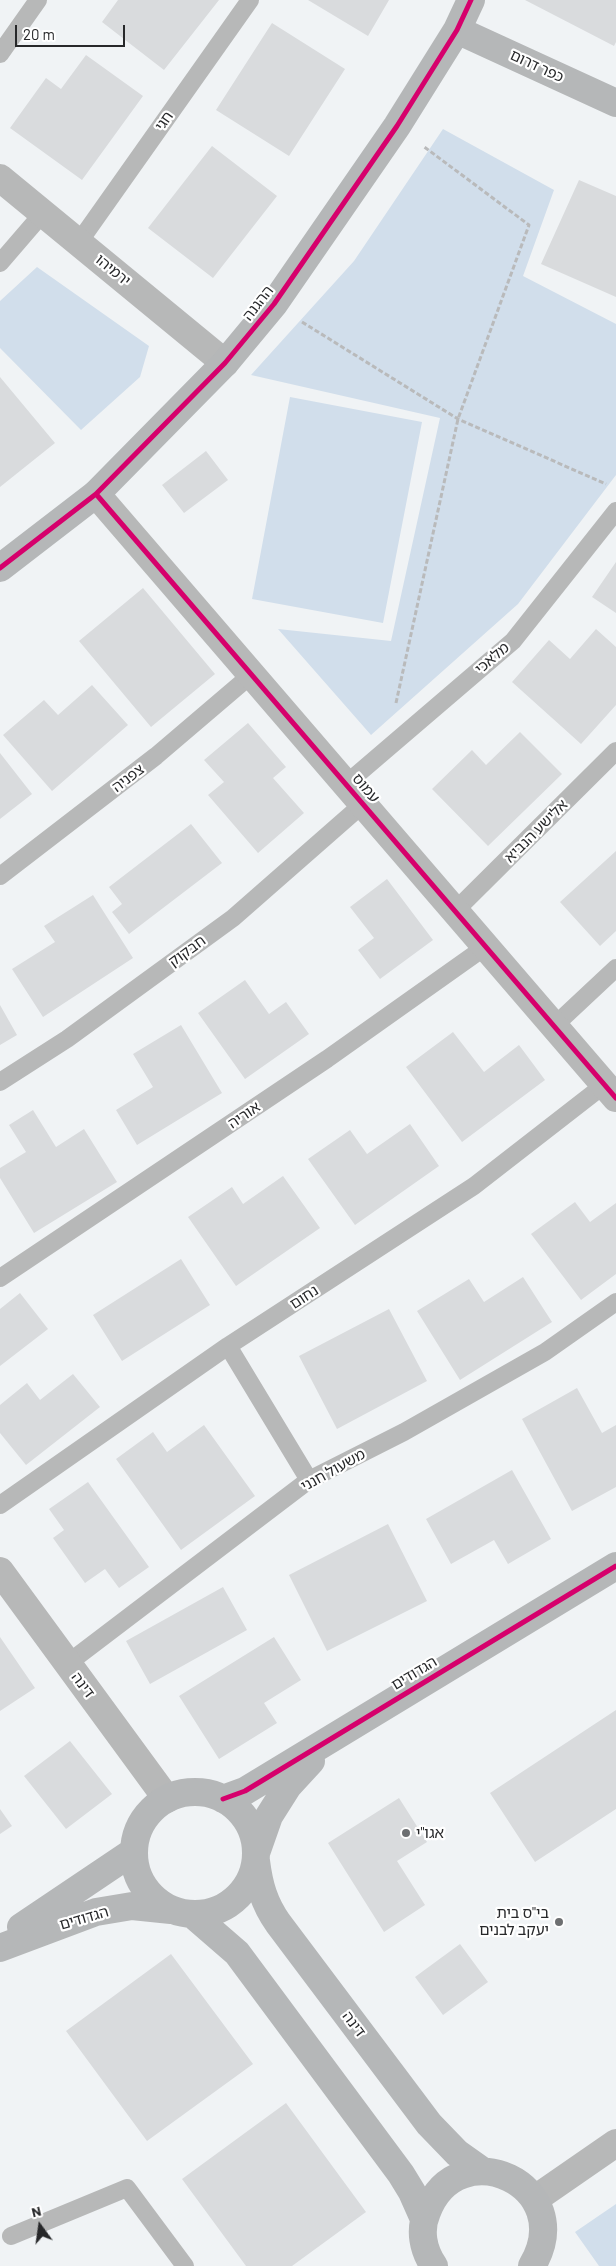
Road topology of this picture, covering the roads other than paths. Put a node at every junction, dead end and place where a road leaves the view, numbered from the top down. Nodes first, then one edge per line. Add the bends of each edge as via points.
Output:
1 (38, 0) edge
2 (250, 0) edge
3 (471, 0) edge
4 (457, 30) junction
5 (0, 54) edge
6 (616, 103) edge
7 (0, 178) edge
8 (43, 213) junction
9 (79, 242) junction
10 (0, 263) edge
11 (226, 363) junction
12 (96, 494) junction
13 (616, 511) edge
14 (0, 568) edge
15 (251, 674) junction
16 (616, 750) edge
17 (354, 794) junction
18 (0, 876) edge
19 (455, 911) junction
20 (485, 946) junction
21 (616, 968) edge
22 (554, 1026) junction
23 (0, 1082) edge
24 (610, 1092) edge
25 (0, 1278) edge
26 (616, 1302) edge
27 (228, 1346) junction
28 (309, 1480) junction
29 (0, 1505) edge
30 (616, 1566) edge
31 (0, 1571) edge
32 (67, 1664) junction
33 (332, 1738) junction
34 (167, 1799) junction
35 (223, 1799) junction
36 (134, 1851) junction
37 (256, 1857) junction
38 (182, 1912) junction
39 (0, 1942) edge
40 (0, 1948) edge
41 (616, 2143) edge
42 (480, 2170) junction
43 (534, 2198) junction
44 (424, 2219) junction
45 (12, 2236) dead end
46 (544, 2237) junction
47 (176, 2264) edge
48 (433, 2266) edge
49 (532, 2266) edge
50 (548, 2266) edge

1 - 5 lane
2 - 9 lane, חגי
3 - 4 street, ההגנה
4 - 6 street, כפר דרום
4 - 11 street, ההגנה via 397,126 274,304
7 - 8 street, ירמיהו
8 - 9 street, ירמיהו
8 - 10 lane
9 - 11 street, ירמיהו
11 - 12 street, ההגנה
12 - 14 street, ההגנה
12 - 15 street, עמוס
13 - 17 lane, מלאכי via 513,641 385,750
15 - 17 street, עמוס
15 - 18 lane, צפניה via 156,756
16 - 19 lane, אלישע הנביא
17 - 19 street, עמוס
17 - 23 lane, חבקוק via 233,918 67,1039
19 - 20 street, עמוס
20 - 22 street, עמוס
20 - 25 lane, אוריה via 327,1059
21 - 22 lane
22 - 24 street, עמוס
24 - 27 lane, נחום via 474,1186
26 - 28 lane, משעול חנני via 545,1352 404,1432
27 - 28 lane
27 - 29 lane, נחום
28 - 32 lane, משעול חנני
30 - 33 street, הגדודים
31 - 32 street, דינה
32 - 34 street, דינה
33 - 35 street, הגדודים via 246,1791
33 - 37 street, הגדודים via 288,1786 269,1816
34 - 35 street via 185,1792
34 - 36 street via 153,1808 143,1821 136,1835
35 - 37 street via 248,1821 254,1836
36 - 38 street via 136,1869 143,1886 155,1900
36 - 39 street, הגדודים
37 - 38 street via 251,1879 241,1894 227,1905 210,1912
37 - 42 street, דינה via 260,1887 273,1916 429,2124 457,2153
38 - 40 street, הגדודים via 132,1906 96,1912
38 - 44 street via 237,1953 401,2174
41 - 43 street
42 - 43 street via 511,2177
42 - 44 street via 461,2175 444,2185 431,2200
43 - 46 street via 542,2217
44 - 48 street via 422,2235
45 - 47 lane via 127,2188
46 - 49 street
46 - 50 street

